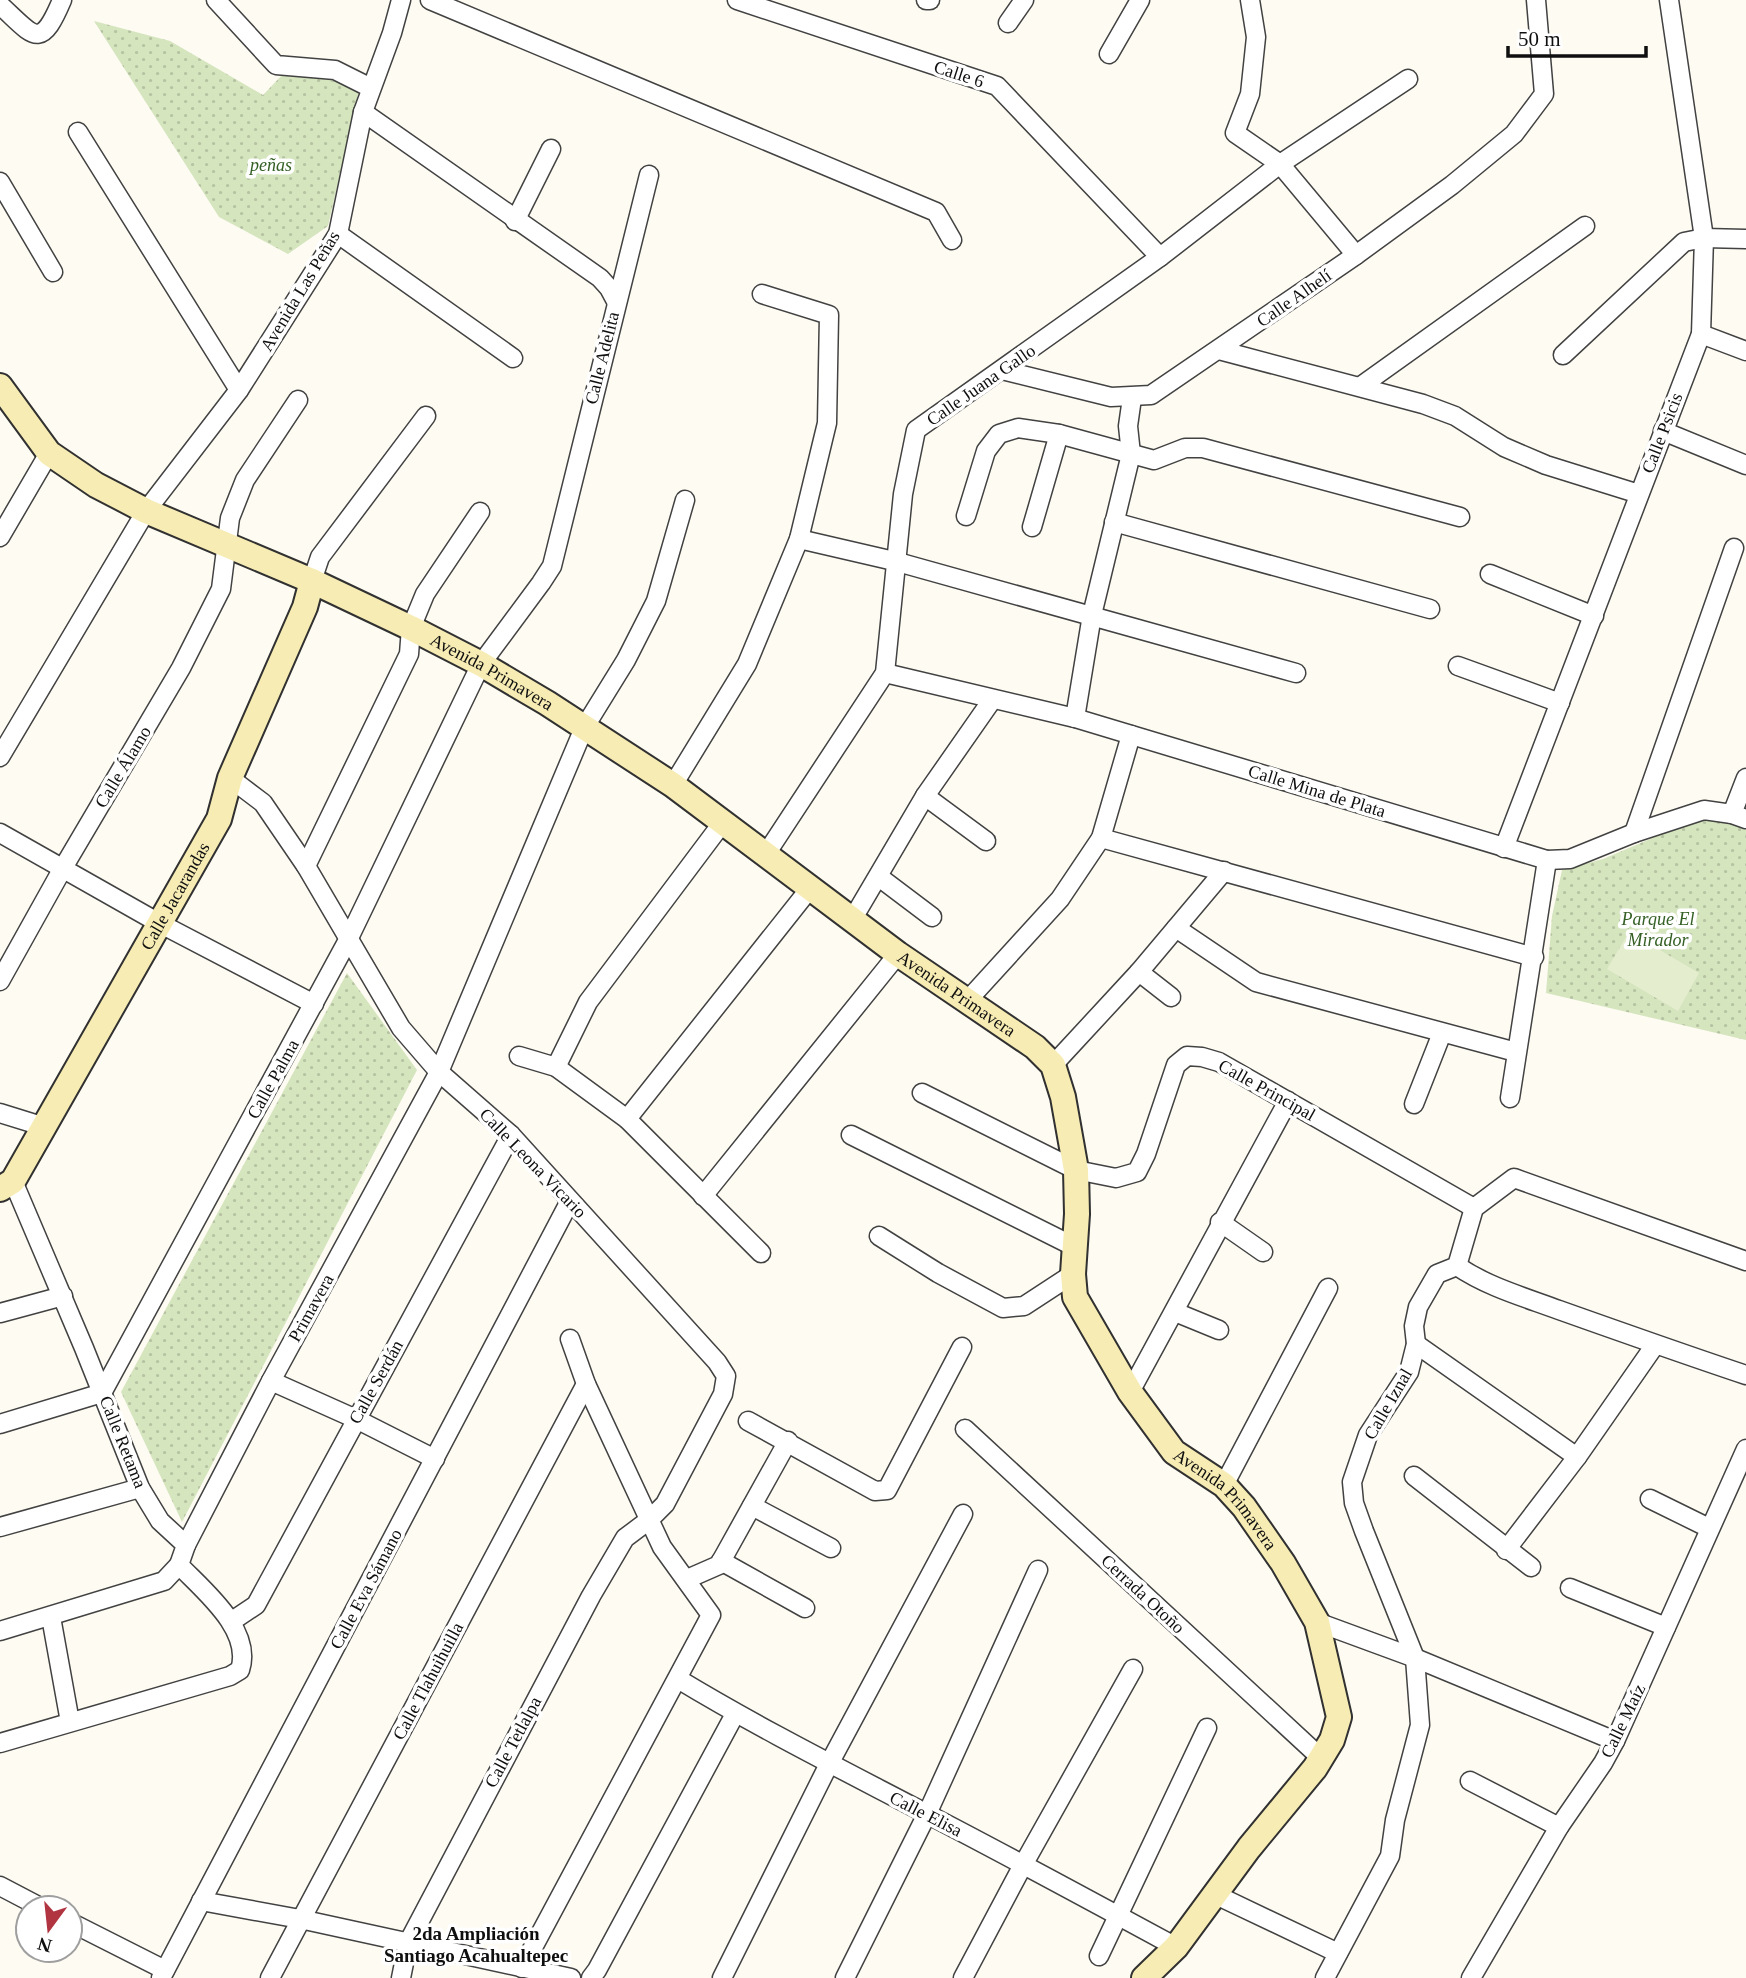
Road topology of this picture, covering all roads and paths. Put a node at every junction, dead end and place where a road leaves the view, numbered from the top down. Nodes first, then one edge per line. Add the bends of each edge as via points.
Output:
1 (62, 0) edge
2 (216, 0) edge
3 (401, 0) edge
4 (430, 0) edge
5 (737, 0) edge
6 (1024, 0) edge
7 (1140, 0) edge
8 (1250, 0) edge
9 (1536, 0) edge
10 (1669, 0) edge
11 (0, 5) edge
12 (1008, 23) dead end
13 (1109, 54) dead end
14 (1408, 79) dead end
15 (371, 88) junction
16 (363, 112) junction
17 (78, 132) dead end
18 (551, 149) dead end
19 (1280, 164) junction
20 (649, 175) dead end
21 (0, 182) edge
22 (515, 221) junction
23 (1585, 226) dead end
24 (338, 233) junction
25 (1704, 238) junction
26 (1746, 239) edge
27 (952, 240) dead end
28 (1356, 255) junction
29 (1160, 257) junction
30 (53, 272) dead end
31 (762, 294) dead end
32 (616, 301) junction
33 (1701, 334) junction
34 (1219, 350) junction
35 (1746, 351) edge
36 (1563, 355) dead end
37 (513, 358) dead end
38 (1002, 370) junction
39 (0, 386) edge
40 (1361, 386) junction
41 (239, 390) junction
42 (1132, 398) junction
43 (298, 400) dead end
44 (426, 416) dead end
45 (1662, 431) junction
46 (1059, 434) junction
47 (49, 453) junction
48 (1131, 454) junction
49 (1746, 465) edge
50 (1639, 494) junction
51 (685, 500) dead end
52 (146, 511) junction
53 (480, 512) dead end
54 (966, 516) dead end
55 (1460, 517) dead end
56 (1114, 522) junction
57 (1032, 527) dead end
58 (0, 537) edge
59 (799, 539) junction
60 (228, 546) junction
61 (1734, 548) dead end
62 (894, 561) junction
63 (1489, 574) dead end
64 (312, 581) junction
65 (1430, 609) dead end
66 (1092, 615) junction
67 (1594, 615) junction
68 (411, 628) junction
69 (481, 664) junction
70 (1458, 666) dead end
71 (885, 673) junction
72 (1296, 673) dead end
73 (992, 700) junction
74 (1560, 704) junction
75 (1075, 718) junction
76 (584, 728) junction
77 (1131, 735) junction
78 (0, 757) edge
79 (230, 778) junction
80 (1746, 778) edge
81 (673, 785) junction
82 (925, 796) junction
83 (1739, 817) edge
84 (723, 822) junction
85 (0, 833) edge
86 (1634, 833) junction
87 (1101, 838) junction
88 (986, 841) dead end
89 (1504, 848) junction
90 (766, 854) junction
91 (1547, 860) junction
92 (306, 866) junction
93 (63, 868) junction
94 (1224, 871) junction
95 (879, 877) junction
96 (811, 887) junction
97 (932, 917) dead end
98 (852, 920) junction
99 (159, 923) junction
100 (1176, 928) junction
101 (348, 940) junction
102 (898, 954) junction
103 (1534, 957) junction
104 (1139, 972) junction
105 (0, 981) edge
106 (1171, 996) dead end
107 (967, 1001) junction
108 (314, 1004) junction
109 (1442, 1033) junction
110 (1516, 1052) junction
111 (519, 1056) dead end
112 (1053, 1065) junction
113 (556, 1067) junction
114 (439, 1072) junction
115 (922, 1093) dead end
116 (1510, 1098) dead end
117 (1288, 1101) junction
118 (1413, 1104) dead end
119 (0, 1113) edge
120 (627, 1119) junction
121 (45, 1127) junction
122 (511, 1135) junction
123 (851, 1136) dead end
124 (1076, 1170) junction
125 (7, 1185) edge
126 (703, 1196) junction
127 (570, 1200) junction
128 (1474, 1208) junction
129 (1220, 1222) junction
130 (879, 1236) dead end
131 (1075, 1247) junction
132 (1263, 1252) dead end
133 (761, 1253) dead end
134 (1746, 1261) edge
135 (1457, 1266) junction
136 (1073, 1274) junction
137 (1328, 1288) dead end
138 (63, 1296) junction
139 (1175, 1312) junction
140 (0, 1313) edge
141 (1219, 1330) dead end
142 (570, 1339) dead end
143 (1416, 1344) junction
144 (1656, 1345) junction
145 (962, 1347) dead end
146 (1746, 1375) edge
147 (271, 1381) junction
148 (586, 1384) junction
149 (1130, 1392) junction
150 (102, 1393) junction
151 (356, 1419) junction
152 (748, 1421) dead end
153 (0, 1424) edge
154 (965, 1429) dead end
155 (788, 1441) junction
156 (1746, 1449) edge
157 (1577, 1457) junction
158 (435, 1459) junction
159 (1414, 1476) dead end
160 (1224, 1485) junction
161 (140, 1488) junction
162 (1650, 1499) dead end
163 (752, 1506) junction
164 (963, 1514) dead end
165 (649, 1520) junction
166 (0, 1527) edge
167 (1709, 1528) junction
168 (186, 1545) junction
169 (831, 1548) dead end
170 (1506, 1550) junction
171 (721, 1561) junction
172 (180, 1565) junction
173 (1531, 1567) dead end
174 (1038, 1570) dead end
175 (687, 1580) junction
176 (1570, 1588) dead end
177 (805, 1608) dead end
178 (51, 1617) junction
179 (232, 1620) junction
180 (1317, 1622) junction
181 (1666, 1628) junction
182 (0, 1631) edge
183 (1415, 1658) junction
184 (1133, 1669) dead end
185 (678, 1679) junction
186 (735, 1714) junction
187 (70, 1722) junction
188 (1207, 1728) dead end
189 (1615, 1741) junction
190 (0, 1742) edge
191 (1321, 1759) junction
192 (829, 1765) junction
193 (1470, 1781) dead end
194 (928, 1814) junction
195 (1559, 1827) junction
196 (1023, 1865) junction
197 (1214, 1894) junction
198 (201, 1901) junction
199 (1120, 1917) junction
200 (300, 1920) junction
201 (84, 1930) edge
202 (408, 1943) junction
203 (1176, 1947) junction
204 (1338, 1953) junction
205 (1099, 1956) dead end
206 (522, 1968) junction
207 (163, 1974) edge
208 (594, 1974) edge
209 (270, 1978) edge
210 (401, 1978) edge
211 (571, 1978) edge
212 (722, 1978) edge
213 (845, 1978) edge
214 (963, 1978) edge
215 (1144, 1978) edge
216 (1325, 1978) edge
217 (1471, 1978) edge

1 - 11 street via 51,25 37,34
2 - 15 street via 276,65 335,70
3 - 15 street, Avenida Las Peñas
4 - 27 street via 936,212
5 - 29 street, Calle 6 via 997,86
6 - 12 street
7 - 13 street
8 - 19 street via 1256,37 1250,94 1235,133
9 - 28 street, Calle Alhelí via 1544,94 1514,134
10 - 25 street, Calle Psicis
14 - 19 street, Calle Juana Gallo
15 - 16 street, Avenida Las Peñas
16 - 22 street, Calle Adelita
16 - 24 street, Avenida Las Peñas
17 - 41 street
18 - 22 street
19 - 28 street
19 - 29 street, Calle Juana Gallo
20 - 32 street
21 - 30 street
22 - 32 street, Calle Adelita via 600,278
23 - 40 street
24 - 37 street
24 - 41 street, Avenida Las Peñas
25 - 26 street
25 - 33 street, Calle Psicis
25 - 36 street via 1684,242
28 - 34 street, Calle Alhelí
29 - 38 street, Calle Juana Gallo
31 - 59 street via 829,315 827,423
32 - 69 street, Calle Adelita via 552,566
33 - 35 street
33 - 45 street, Calle Psicis
34 - 40 street
34 - 42 street, Calle Alhelí via 1151,395
38 - 42 street, Calle Alhelí
38 - 62 street, Calle Juana Gallo via 916,430
39 - 47 street, Avenida Primavera
40 - 50 street via 1455,416 1504,447 1546,465
41 - 52 street, Avenida Las Peñas
42 - 48 street
43 - 60 street, Calle Álamo via 245,480 230,518
44 - 64 street via 320,557
45 - 49 street
45 - 50 street, Calle Psicis
46 - 48 street
46 - 54 street via 1018,428 999,435 986,451
46 - 57 street
47 - 52 street, Avenida Primavera
47 - 58 street
48 - 55 street via 1154,460 1185,448 1203,448
48 - 56 street
50 - 67 street, Calle Psicis
51 - 76 street, Primavera via 656,601
52 - 60 street, Avenida Primavera
52 - 78 street, Avenida Las Peñas
53 - 68 street via 425,594
56 - 65 street
56 - 66 street
59 - 62 street
59 - 81 street via 747,664
60 - 64 street, Avenida Primavera
60 - 93 street, Calle Álamo via 221,589 181,668
61 - 86 street
62 - 66 street
62 - 71 street, Calle Juana Gallo
63 - 67 street
64 - 68 street, Avenida Primavera
64 - 79 street, Calle Jacarandas via 306,607
66 - 72 street
66 - 75 street
67 - 74 street, Calle Psicis
68 - 69 street, Avenida Primavera
68 - 92 street via 409,654
69 - 76 street, Avenida Primavera
69 - 101 street, Calle Palma
70 - 74 street
71 - 73 street, Calle Mina de Plata
71 - 90 street, Calle Juana Gallo
73 - 75 street, Calle Mina de Plata
73 - 82 street
74 - 89 street, Calle Psicis
75 - 77 street, Calle Mina de Plata
76 - 81 street, Avenida Primavera
76 - 114 street, Primavera
77 - 87 street
77 - 89 street, Calle Mina de Plata
79 - 92 street, Calle Leona Vicario via 263,803
79 - 99 street, Calle Jacarandas via 219,819
80 - 83 street
81 - 84 street, Avenida Primavera
82 - 88 street
82 - 95 street
83 - 86 street, Calle Mina de Plata via 1704,810
84 - 90 street, Avenida Primavera
84 - 113 street via 588,1002
85 - 93 street
86 - 91 street, Calle Mina de Plata via 1570,859
87 - 94 street
87 - 107 street via 1060,900
89 - 91 street, Calle Mina de Plata
90 - 96 street, Avenida Primavera
91 - 103 street
92 - 101 street, Calle Leona Vicario
93 - 99 street
93 - 105 street, Calle Álamo
94 - 100 street
94 - 103 street
95 - 97 street
95 - 98 street
96 - 98 street, Avenida Primavera
96 - 120 street
98 - 102 street, Avenida Primavera
99 - 108 street
99 - 121 street, Calle Jacarandas
100 - 104 street
100 - 109 street via 1256,982
101 - 108 street, Calle Palma
101 - 114 street, Calle Leona Vicario via 401,1028
102 - 107 street, Avenida Primavera
102 - 126 street
103 - 110 street
104 - 106 street
104 - 112 street
107 - 112 street, Avenida Primavera via 1035,1046
108 - 150 street, Calle Palma
109 - 110 street
109 - 118 street
110 - 116 street
111 - 113 street
112 - 124 street, Avenida Primavera
113 - 120 street
114 - 122 street, Calle Leona Vicario
114 - 147 street, Primavera
115 - 124 street
117 - 124 street, Calle Principal via 1219,1062 1187,1056 1176,1065 1136,1172 1116,1178
117 - 128 street, Calle Principal
117 - 129 street
119 - 121 street
120 - 126 street
121 - 125 street, Calle Jacarandas
122 - 127 street, Calle Leona Vicario
122 - 151 street, Calle Serdán
123 - 131 street
124 - 131 street, Avenida Primavera
125 - 138 street, Calle Retama
126 - 133 street
127 - 158 street, Calle Eva Sámano
127 - 165 street, Calle Leona Vicario via 726,1376 723,1394 666,1504
128 - 134 street via 1514,1178
128 - 135 street
129 - 132 street
129 - 139 street
130 - 136 street via 1003,1308 1024,1306
131 - 136 street, Avenida Primavera
135 - 143 street, Calle Iznal via 1437,1274 1418,1307
135 - 144 street via 1476,1279
136 - 149 street, Avenida Primavera via 1075,1297
137 - 160 street
138 - 140 street
138 - 150 street, Calle Retama
139 - 141 street
139 - 149 street
142 - 148 street
143 - 157 street
143 - 183 street, Calle Iznal via 1409,1372 1368,1435 1352,1482 1364,1531
144 - 146 street
144 - 157 street
145 - 155 street via 887,1490 875,1491
147 - 151 street
147 - 168 street, Primavera
148 - 165 street
148 - 200 street, Calle Tlahuihuilla
149 - 160 street, Avenida Primavera via 1174,1452
150 - 153 street
150 - 161 street, Calle Retama
151 - 158 street
151 - 179 street, Calle Serdán via 256,1605
152 - 155 street
154 - 191 street, Cerrada Otoño
155 - 163 street
156 - 167 street, Calle Maíz
157 - 170 street
158 - 198 street, Calle Eva Sámano
159 - 170 street
160 - 180 street, Avenida Primavera via 1283,1563
161 - 166 street
161 - 168 street, Calle Retama via 160,1521
162 - 167 street
163 - 169 street
163 - 171 street
164 - 192 street
165 - 175 street
165 - 202 street, Calle Tetlalpa via 625,1538 591,1596
167 - 181 street, Calle Maíz
168 - 172 street
170 - 173 street
171 - 175 street
171 - 177 street
172 - 178 street via 164,1581
172 - 179 street
174 - 194 street
175 - 185 street via 711,1615
176 - 181 street
178 - 182 street
178 - 187 street
179 - 187 street via 244,1660 240,1670
180 - 183 street
180 - 191 street, Avenida Primavera via 1339,1717
181 - 189 street, Calle Maíz
183 - 189 street
183 - 204 street, Calle Iznal via 1420,1725 1390,1856
184 - 196 street
185 - 186 street, Calle Elisa
185 - 206 street
186 - 192 street, Calle Elisa
186 - 208 street
187 - 190 street
188 - 199 street
189 - 195 street, Calle Maíz
191 - 197 street, Avenida Primavera
192 - 194 street, Calle Elisa
192 - 212 street
193 - 195 street
194 - 196 street, Calle Elisa
194 - 213 street
195 - 217 street, Calle Maíz
196 - 199 street, Calle Elisa
196 - 214 street
197 - 203 street, Avenida Primavera
197 - 204 street
198 - 200 street
198 - 207 street, Calle Eva Sámano
199 - 203 street, Calle Elisa
199 - 205 street
200 - 202 street
200 - 209 street, Calle Tlahuihuilla
201 - 207 street
202 - 206 street
202 - 210 street, Calle Tetlalpa
203 - 215 street, Avenida Primavera
204 - 216 street, Calle Iznal
206 - 211 street

